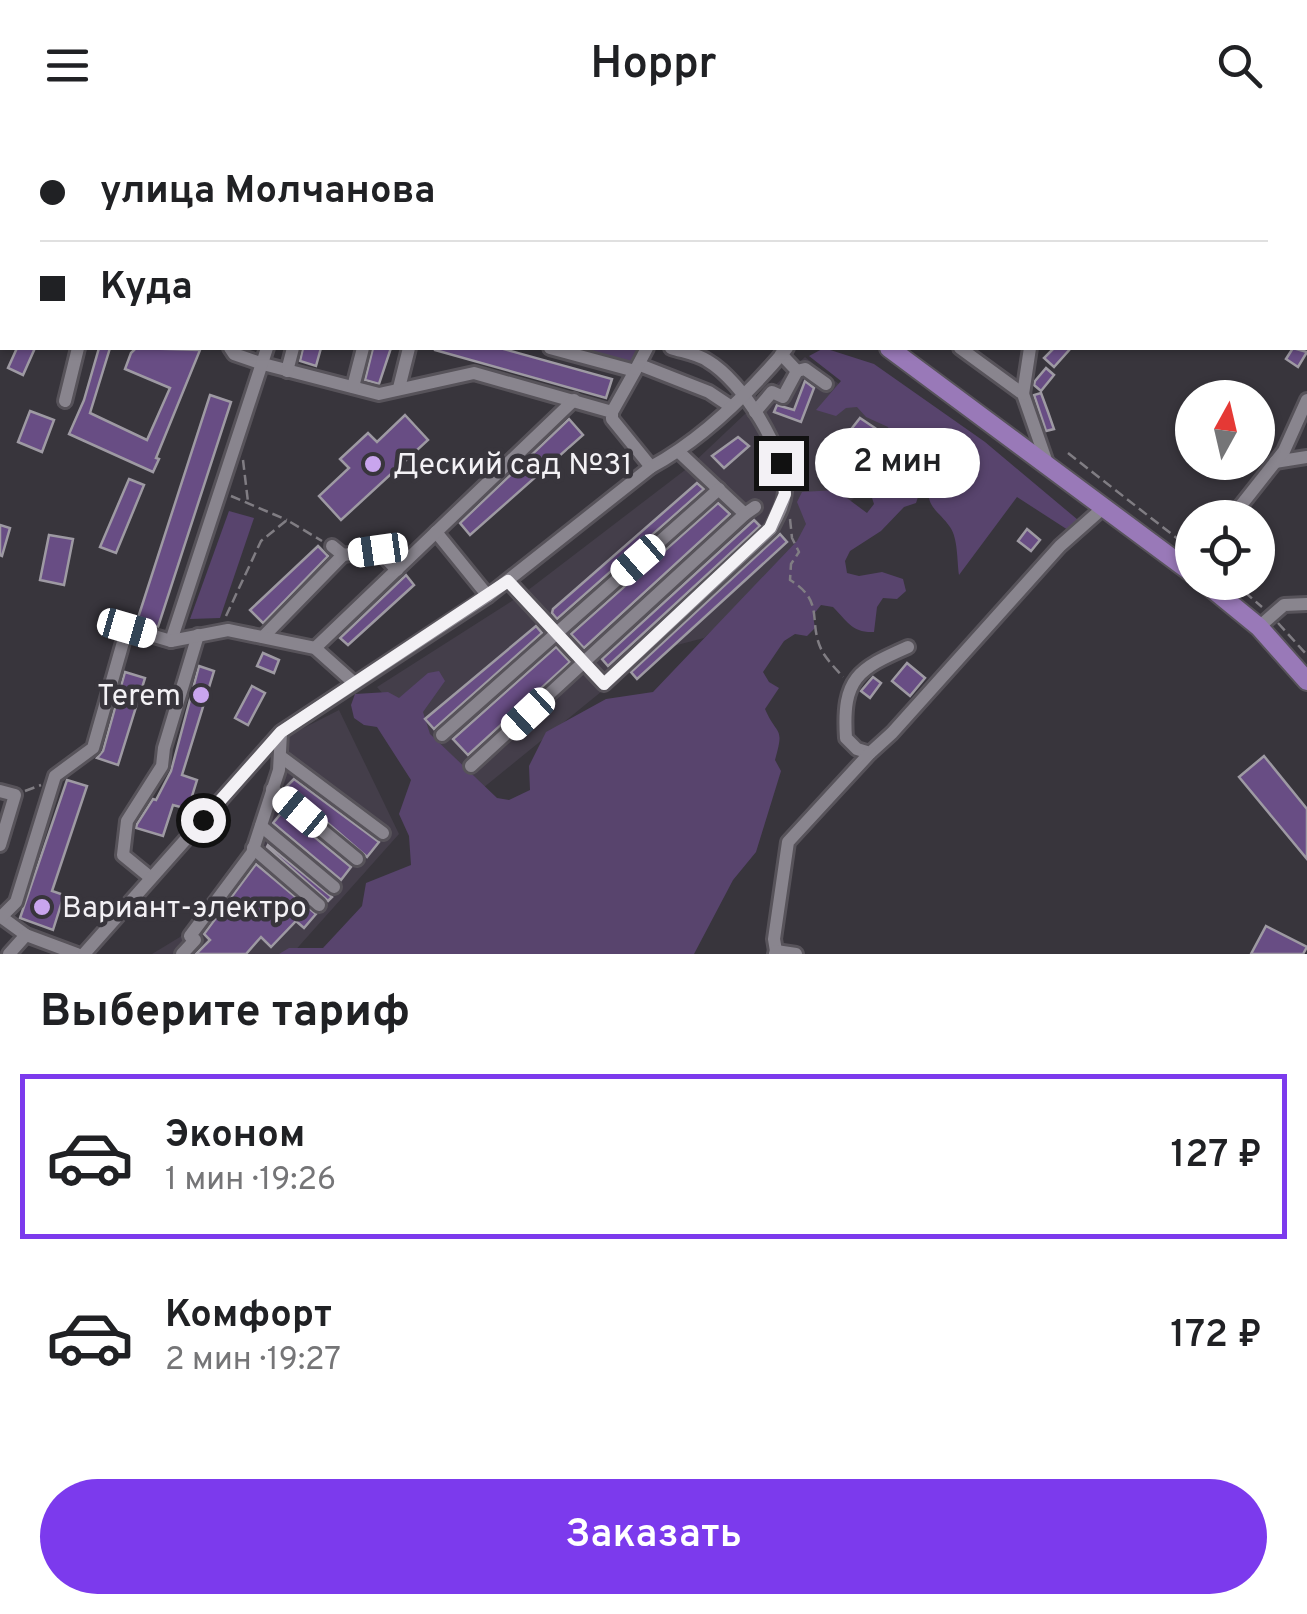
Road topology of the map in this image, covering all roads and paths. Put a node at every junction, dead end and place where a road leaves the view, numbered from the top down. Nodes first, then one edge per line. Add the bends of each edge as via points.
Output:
1 (78, 350) edge
2 (231, 350) edge
3 (266, 350) edge
4 (292, 350) edge
5 (363, 350) edge
6 (408, 350) edge
7 (559, 350) edge
8 (646, 350) edge
9 (677, 350) edge
10 (892, 350) edge
11 (963, 350) edge
12 (1030, 350) edge
13 (784, 351) edge
14 (262, 364) junction
15 (637, 368) junction
16 (287, 370) junction
17 (798, 371) junction
18 (826, 384) dead end
19 (353, 387) junction
20 (398, 388) junction
21 (744, 394) junction
22 (1024, 394) junction
23 (574, 400) junction
24 (1307, 400) edge
25 (65, 402) dead end
26 (730, 406) junction
27 (612, 412) junction
28 (755, 412) junction
29 (240, 434) junction
30 (679, 452) junction
31 (1068, 453) dead end
32 (1307, 458) edge
33 (1047, 462) junction
34 (1275, 462) joint
35 (651, 467) junction
36 (1261, 480) edge
37 (719, 489) junction
38 (220, 491) junction
39 (1244, 500) edge
40 (248, 503) junction
41 (782, 504) junction
42 (1104, 507) junction
43 (288, 520) junction
44 (436, 532) junction
45 (1175, 537) edge
46 (338, 551) junction
47 (1175, 558) edge
48 (397, 570) junction
49 (508, 581) junction
50 (488, 596) junction
51 (1226, 600) edge
52 (1307, 604) edge
53 (1259, 628) junction
54 (219, 631) junction
55 (556, 631) junction
56 (198, 636) junction
57 (263, 637) junction
58 (171, 641) junction
59 (908, 647) dead end
60 (315, 648) junction
61 (585, 661) junction
62 (353, 682) junction
63 (1307, 682) edge
64 (849, 690) junction
65 (281, 732) junction
66 (442, 734) dead end
67 (870, 753) junction
68 (280, 756) junction
69 (471, 766) dead end
70 (49, 784) junction
71 (272, 789) junction
72 (0, 790) edge
73 (14, 795) junction
74 (260, 826) junction
75 (383, 833) dead end
76 (0, 846) edge
77 (253, 848) junction
78 (357, 859) dead end
79 (151, 878) junction
80 (334, 887) dead end
81 (319, 906) dead end
82 (1, 916) edge
83 (26, 935) junction
84 (776, 952) edge
85 (9, 954) edge
86 (80, 954) edge
87 (182, 954) edge
88 (796, 954) edge

1 - 25 street
2 - 14 street
3 - 14 street
4 - 16 street
5 - 19 street
6 - 20 street
7 - 15 street
8 - 15 street
9 - 21 street via 708,360
10 - 33 main road
11 - 22 street
12 - 22 street
13 - 17 street
13 - 21 street
14 - 16 street
14 - 29 street
15 - 26 street via 709,392
15 - 27 street
16 - 19 street
17 - 18 street
17 - 28 street via 783,397 772,392
19 - 20 street via 379,394
20 - 23 street via 474,372
21 - 26 street
21 - 28 street
22 - 33 street
23 - 27 street
23 - 44 street
24 - 34 street
26 - 30 street
27 - 35 street
28 - 41 street via 781,463
29 - 38 street
29 - 40 path
30 - 35 street
30 - 37 street
31 - 45 path
32 - 34 street
33 - 42 main road
35 - 49 street
36 - 39 street
37 - 55 street
37 - 61 street via 750,511
38 - 40 path
38 - 58 street
40 - 43 path
41 - 61 street via 770,528 604,684
41 - 64 path via 799,552 790,580 813,600 821,650
42 - 47 main road
42 - 67 street via 1060,546
43 - 46 path
43 - 54 path via 261,540
44 - 48 street
44 - 50 street
46 - 48 street via 378,550
46 - 57 street
48 - 60 street
49 - 50 street
49 - 55 street
50 - 62 street
51 - 53 main road
52 - 53 street via 1284,605
53 - 63 main road
54 - 56 street
54 - 57 street
55 - 61 street
55 - 66 street
56 - 58 street
56 - 79 street via 162,766 127,820 123,854
57 - 60 street
58 - 70 street via 127,628 93,748
59 - 64 street via 866,666
60 - 62 street
61 - 69 street
62 - 65 street
64 - 67 street via 846,738
65 - 68 street
65 - 79 street
67 - 84 street via 788,842
68 - 71 street
68 - 75 street
70 - 73 path
70 - 82 street via 16,902
71 - 74 street
71 - 78 street
72 - 73 street
73 - 76 street
74 - 77 street
74 - 80 street
77 - 81 street
77 - 87 street
79 - 86 street
82 - 83 street
83 - 85 street
83 - 86 street
84 - 88 street

